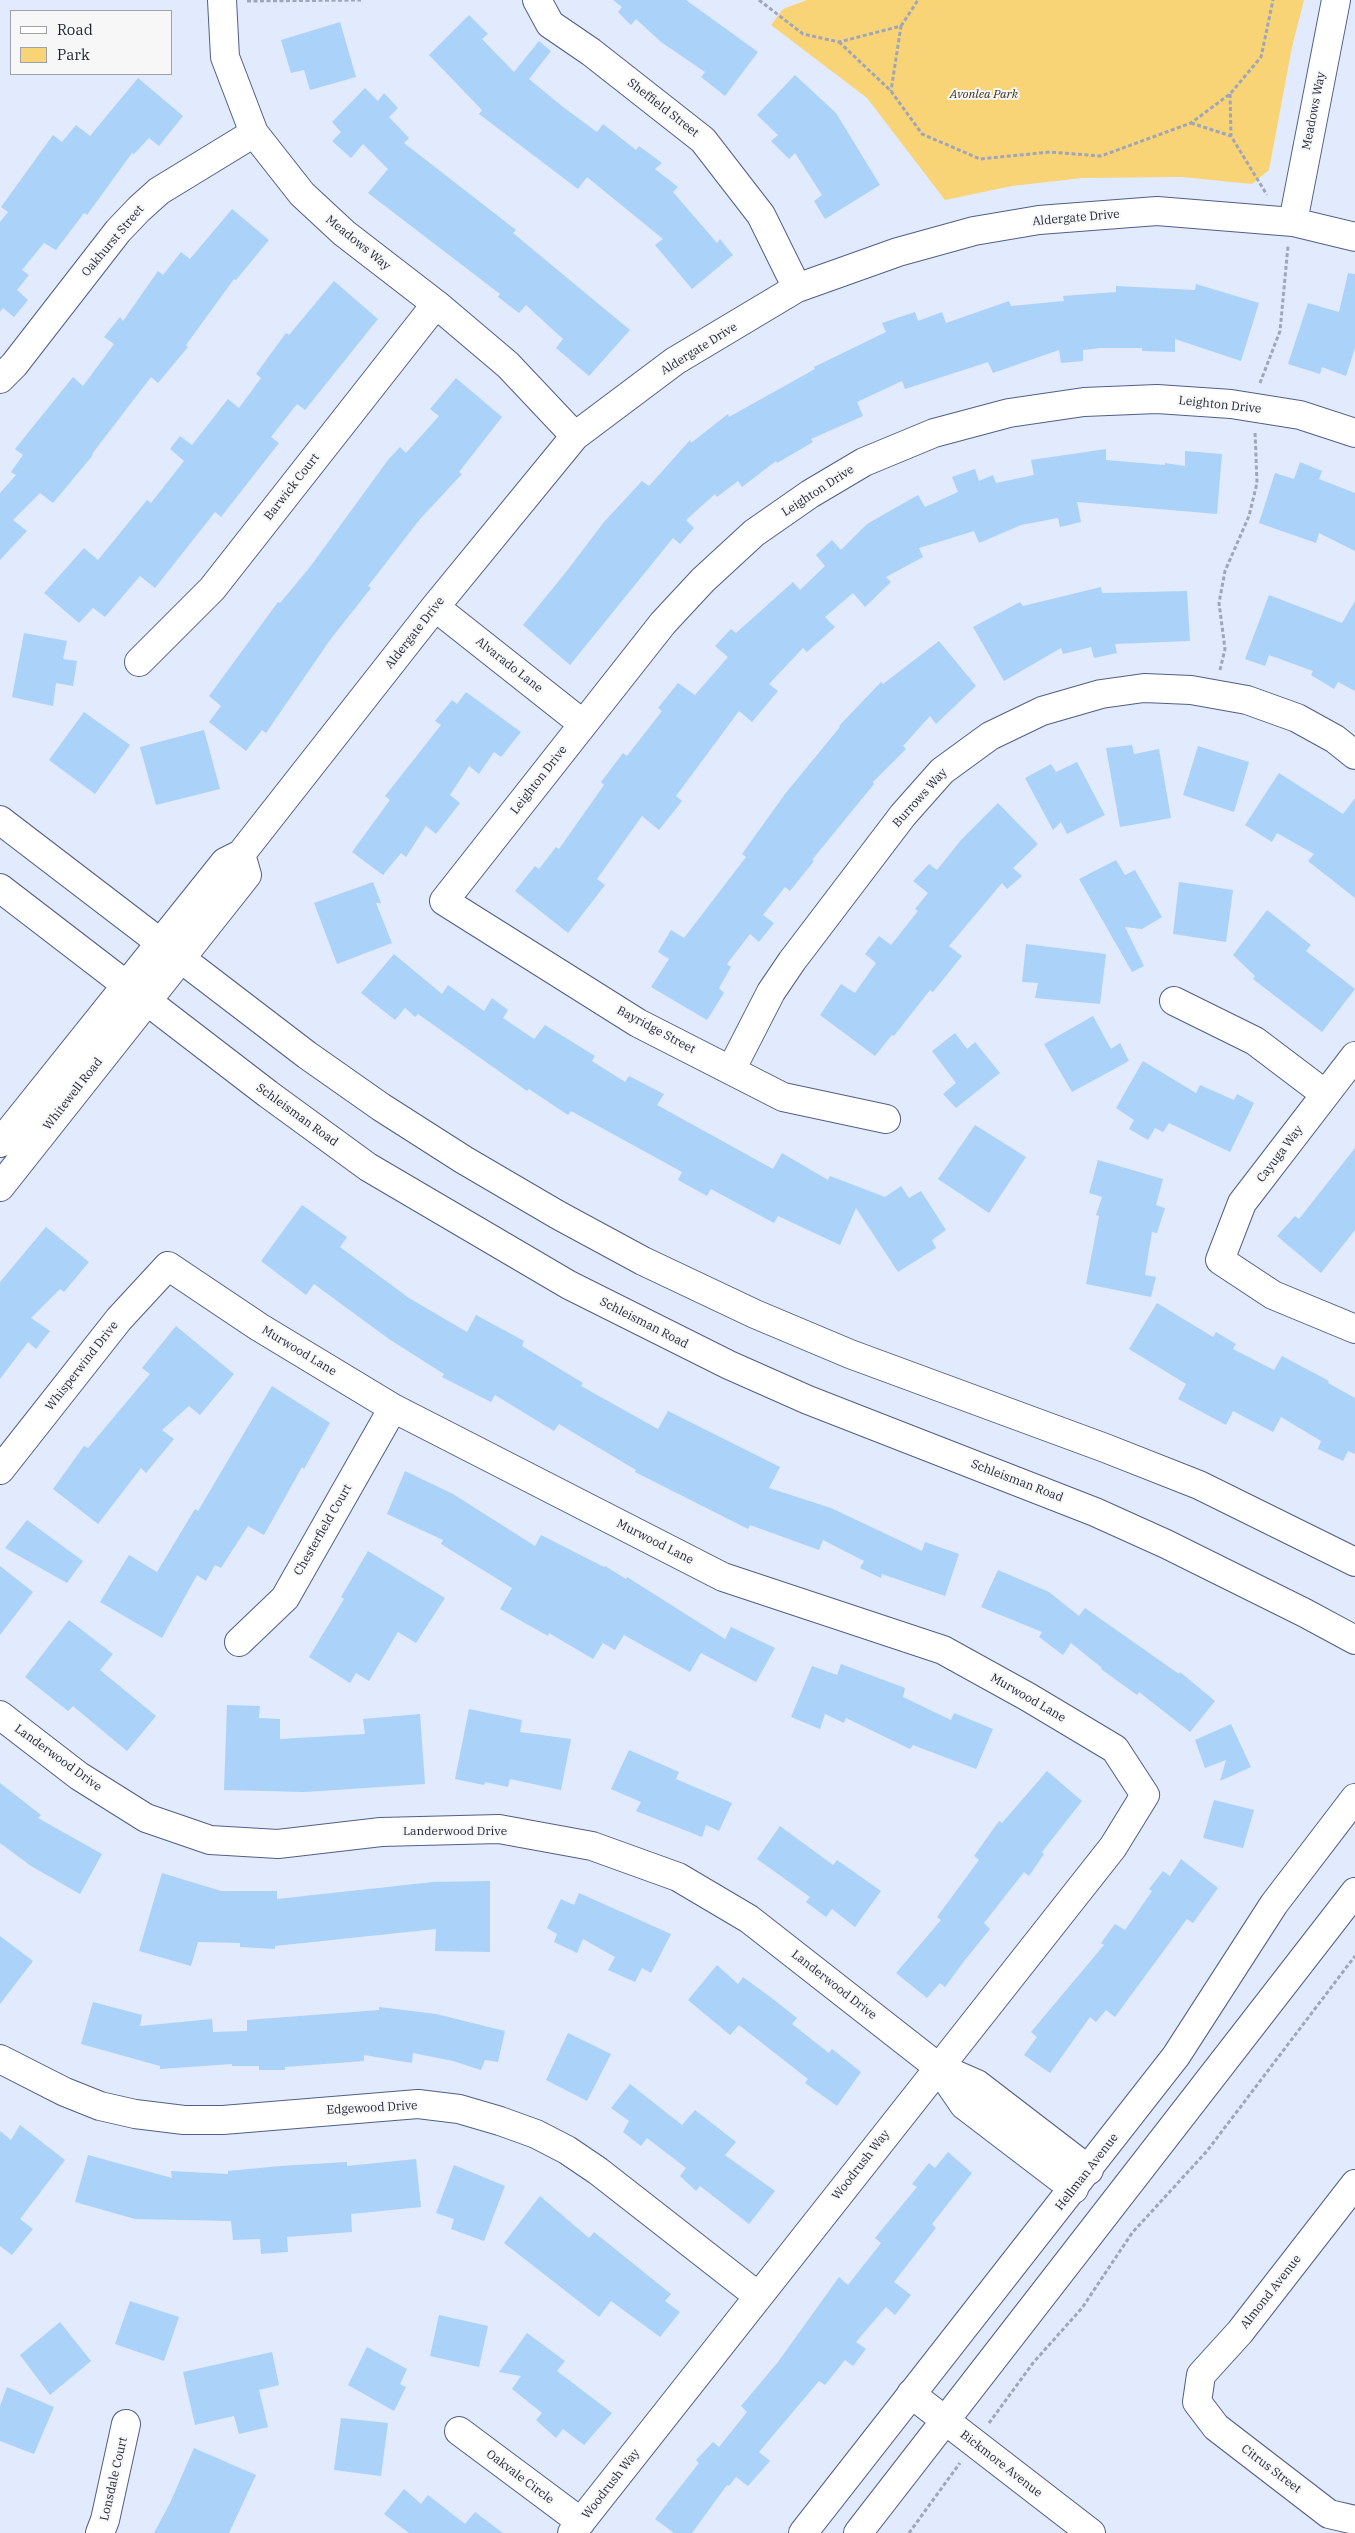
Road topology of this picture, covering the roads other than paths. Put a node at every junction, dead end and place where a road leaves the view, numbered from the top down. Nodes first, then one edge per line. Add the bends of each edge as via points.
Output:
1 (537, 0) edge
2 (1336, 0) edge
3 (222, 1) edge
4 (254, 133) junction
5 (1293, 222) junction
6 (1355, 237) edge
7 (797, 288) junction
8 (436, 304) junction
9 (0, 379) edge
10 (1355, 433) edge
11 (575, 436) junction
12 (435, 607) junction
13 (139, 662) dead end
14 (583, 724) junction
15 (1355, 755) edge
16 (0, 820) edge
17 (241, 854) junction
18 (0, 888) edge
19 (444, 901) joint
20 (159, 942) junction
21 (181, 959) junction
22 (136, 994) junction
23 (1174, 1001) dead end
24 (1355, 1056) edge
25 (731, 1070) junction
26 (1326, 1094) junction
27 (886, 1118) dead end
28 (0, 1143) edge
29 (0, 1187) edge
30 (168, 1266) joint
31 (1355, 1329) edge
32 (393, 1408) junction
33 (0, 1470) edge
34 (1355, 1562) edge
35 (1355, 1640) edge
36 (239, 1642) dead end
37 (0, 1715) edge
38 (1145, 1795) joint
39 (1355, 1798) edge
40 (1355, 1892) edge
41 (0, 2059) edge
42 (938, 2067) junction
43 (1081, 2180) junction
44 (1355, 2184) edge
45 (758, 2296) junction
46 (911, 2394) junction
47 (1197, 2402) joint
48 (946, 2421) junction
49 (126, 2424) dead end
50 (459, 2431) dead end
51 (1355, 2520) edge
52 (577, 2528) edge
53 (100, 2533) edge
54 (803, 2533) edge
55 (858, 2533) edge
56 (1091, 2533) edge

1 - 7 street, Sheffield Street via 550,24 703,140 761,214
2 - 5 street, Meadows Way
3 - 4 street, Meadows Way via 225,57
4 - 8 street, Meadows Way via 302,194
4 - 9 street, Oakhurst Street via 159,191 139,209
5 - 6 street, Aldergate Drive
5 - 7 street, Aldergate Drive via 1157,211 1039,220 974,231 898,252
7 - 11 street, Aldergate Drive via 675,362
8 - 11 street, Meadows Way via 508,365
8 - 13 street, Barwick Court via 212,589
10 - 14 street, Leighton Drive via 1300,415 1231,404 1157,399 1084,402 1009,413 934,432 864,462 754,533 702,580 663,623
11 - 12 street, Aldergate Drive
12 - 14 street, Alvarado Lane
12 - 17 street, Aldergate Drive
14 - 19 street, Leighton Drive
15 - 25 street, Burrows Way via 1335,739 1297,718 1247,700 1191,690 1144,688 1101,694 1042,711 990,736 942,771 903,815 792,960 771,992
16 - 20 street
17 - 20 street, Aldergate Drive via 225,862
17 - 21 street via 247,875
18 - 22 street, Schleisman Road
19 - 25 street, Bayridge Street via 638,1023
20 - 21 street
20 - 22 street, Aldergate Drive
21 - 22 street
21 - 34 street via 307,1055 381,1106 464,1160 643,1261 850,1354 1199,1485
22 - 28 street, Whitewell Road
22 - 29 street, Whitewell Road
22 - 35 street, Schleisman Road via 368,1167 569,1285 729,1365 808,1400 1095,1512 1166,1544 1306,1612
23 - 26 street via 1255,1041
24 - 26 street, Cayuga Way
25 - 27 street, Bayridge Street via 783,1097
26 - 31 street, Cayuga Way via 1242,1203 1220,1260 1273,1295
30 - 32 street, Murwood Lane via 259,1327
30 - 33 street, Whisperwind Drive via 119,1319
32 - 36 street, Chesterfield Court via 285,1598
32 - 38 street, Murwood Lane via 723,1577 943,1650 1115,1749
37 - 42 street, Landerwood Drive via 79,1776 146,1818 210,1840 278,1844 381,1832 500,1829 592,1846 678,1877 749,1919
38 - 42 street, Woodrush Way via 1113,1847
39 - 43 street, Hellman Avenue via 1274,1904 1176,2056
40 - 48 street
41 - 45 street, Edgewood Drive via 65,2092 100,2106 135,2114 184,2120 223,2120 418,2104 459,2109 500,2121 536,2134 598,2171
42 - 43 street, Landerwood Drive via 977,2084
42 - 45 street, Woodrush Way
43 - 46 street, Hellman Avenue
44 - 47 street, Almond Avenue via 1240,2332 1201,2375
45 - 52 street, Woodrush Way
46 - 48 street, Bickmore Avenue
46 - 54 street, Hellman Avenue
47 - 51 street, Citrus Street via 1216,2427 1330,2514
48 - 55 street
48 - 56 street, Bickmore Avenue
49 - 53 street, Lonsdale Court
50 - 52 street, Oakvale Circle

